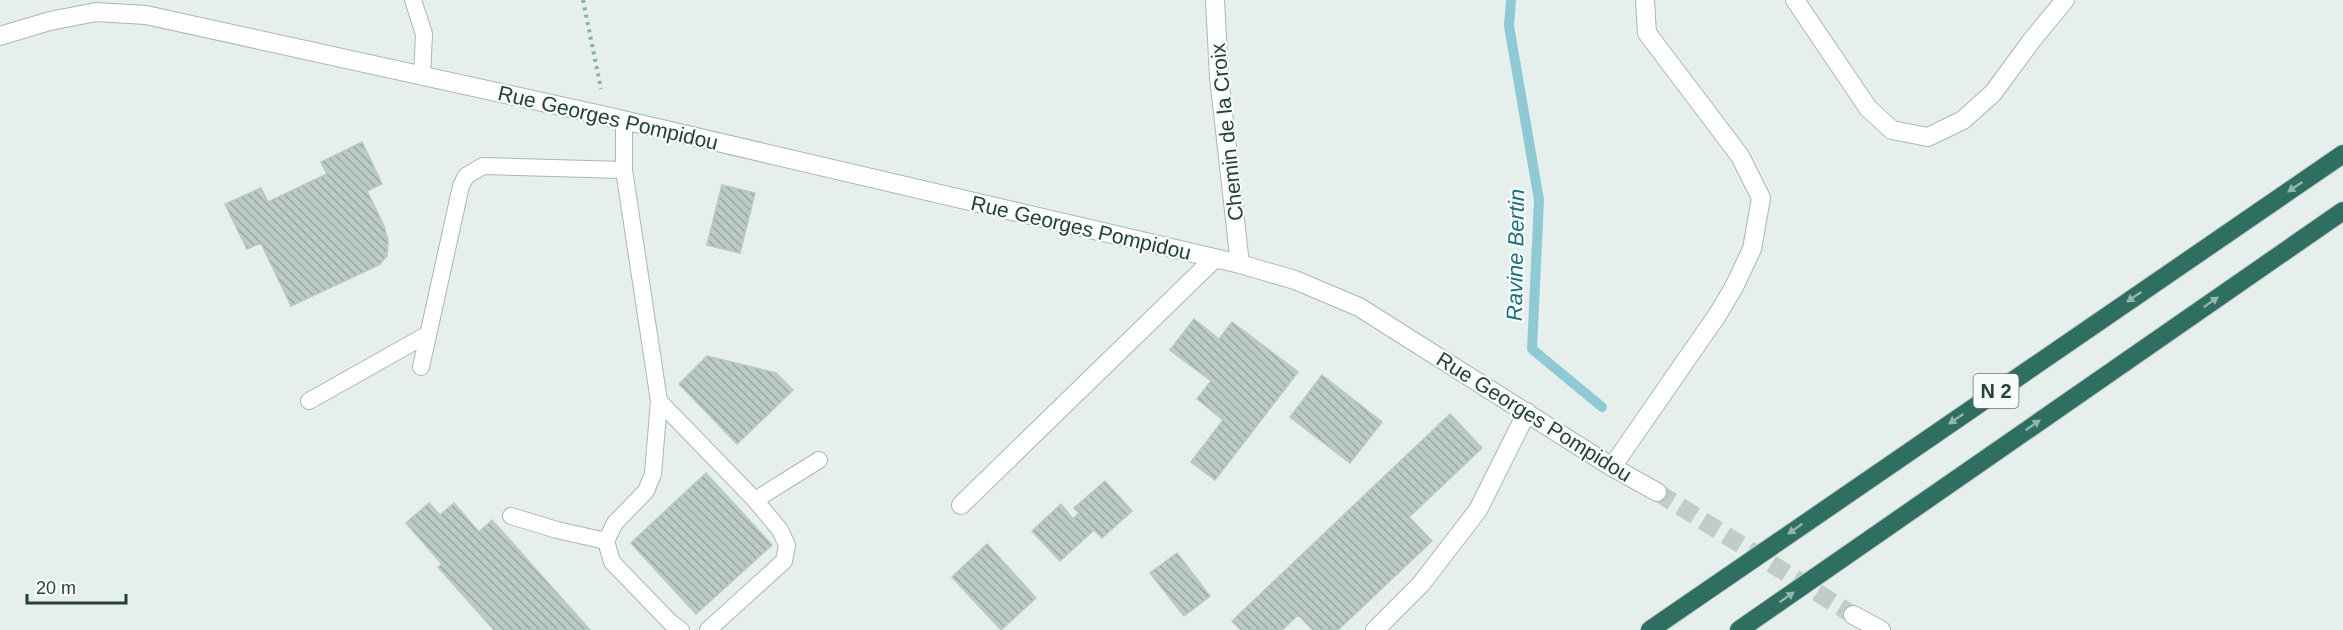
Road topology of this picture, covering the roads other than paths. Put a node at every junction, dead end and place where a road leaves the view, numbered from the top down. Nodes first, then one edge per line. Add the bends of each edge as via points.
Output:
1 (413, 0) edge
2 (1215, 0) edge
3 (1645, 0) edge
4 (1795, 0) edge
5 (2065, 0) edge
6 (0, 36) edge
7 (422, 76) junction
8 (624, 121) junction
9 (2343, 154) edge
10 (624, 170) junction
11 (2343, 211) edge
12 (1214, 259) junction
13 (1240, 264) junction
14 (428, 334) junction
15 (421, 367) dead end
16 (309, 401) dead end
17 (659, 401) junction
18 (1527, 412) junction
19 (819, 460) dead end
20 (1612, 467) junction
21 (1657, 492) tunnel mouth
22 (755, 500) junction
23 (961, 505) dead end
24 (511, 516) dead end
25 (606, 541) junction
26 (1853, 615) tunnel mouth
27 (681, 630) edge
28 (708, 630) edge
29 (1375, 630) edge
30 (1650, 630) edge
31 (1738, 630) edge
32 (1881, 630) edge

1 - 7 lane via 424,34
2 - 13 street, Chemin de la Croix
3 - 20 street via 1647,33 1740,156 1761,198 1752,249 1734,287
4 - 5 street via 1868,108 1892,130 1928,137 1963,120 1993,93
6 - 7 street, Rue Georges Pompidou via 96,12 146,15
7 - 8 street, Rue Georges Pompidou
8 - 10 lane
8 - 12 street, Rue Georges Pompidou
9 -> 30 highway, N 2
10 - 14 lane via 483,166 466,176
10 - 17 lane
31 -> 11 highway, N 2
12 - 13 street, Rue Georges Pompidou
12 - 23 street, Rue Georges Pompidou
13 - 18 street, Rue Georges Pompidou via 1296,280 1359,307
14 - 15 lane
14 - 16 lane
17 - 22 lane
17 - 25 lane via 652,474 646,491 615,523
18 - 20 street, Rue Georges Pompidou
18 - 29 street via 1478,510 1421,584
19 - 22 lane
20 - 21 street, Rue Georges Pompidou
22 - 28 lane via 784,537 787,545 783,561
24 - 25 lane
25 - 27 lane via 612,562
26 - 32 street

